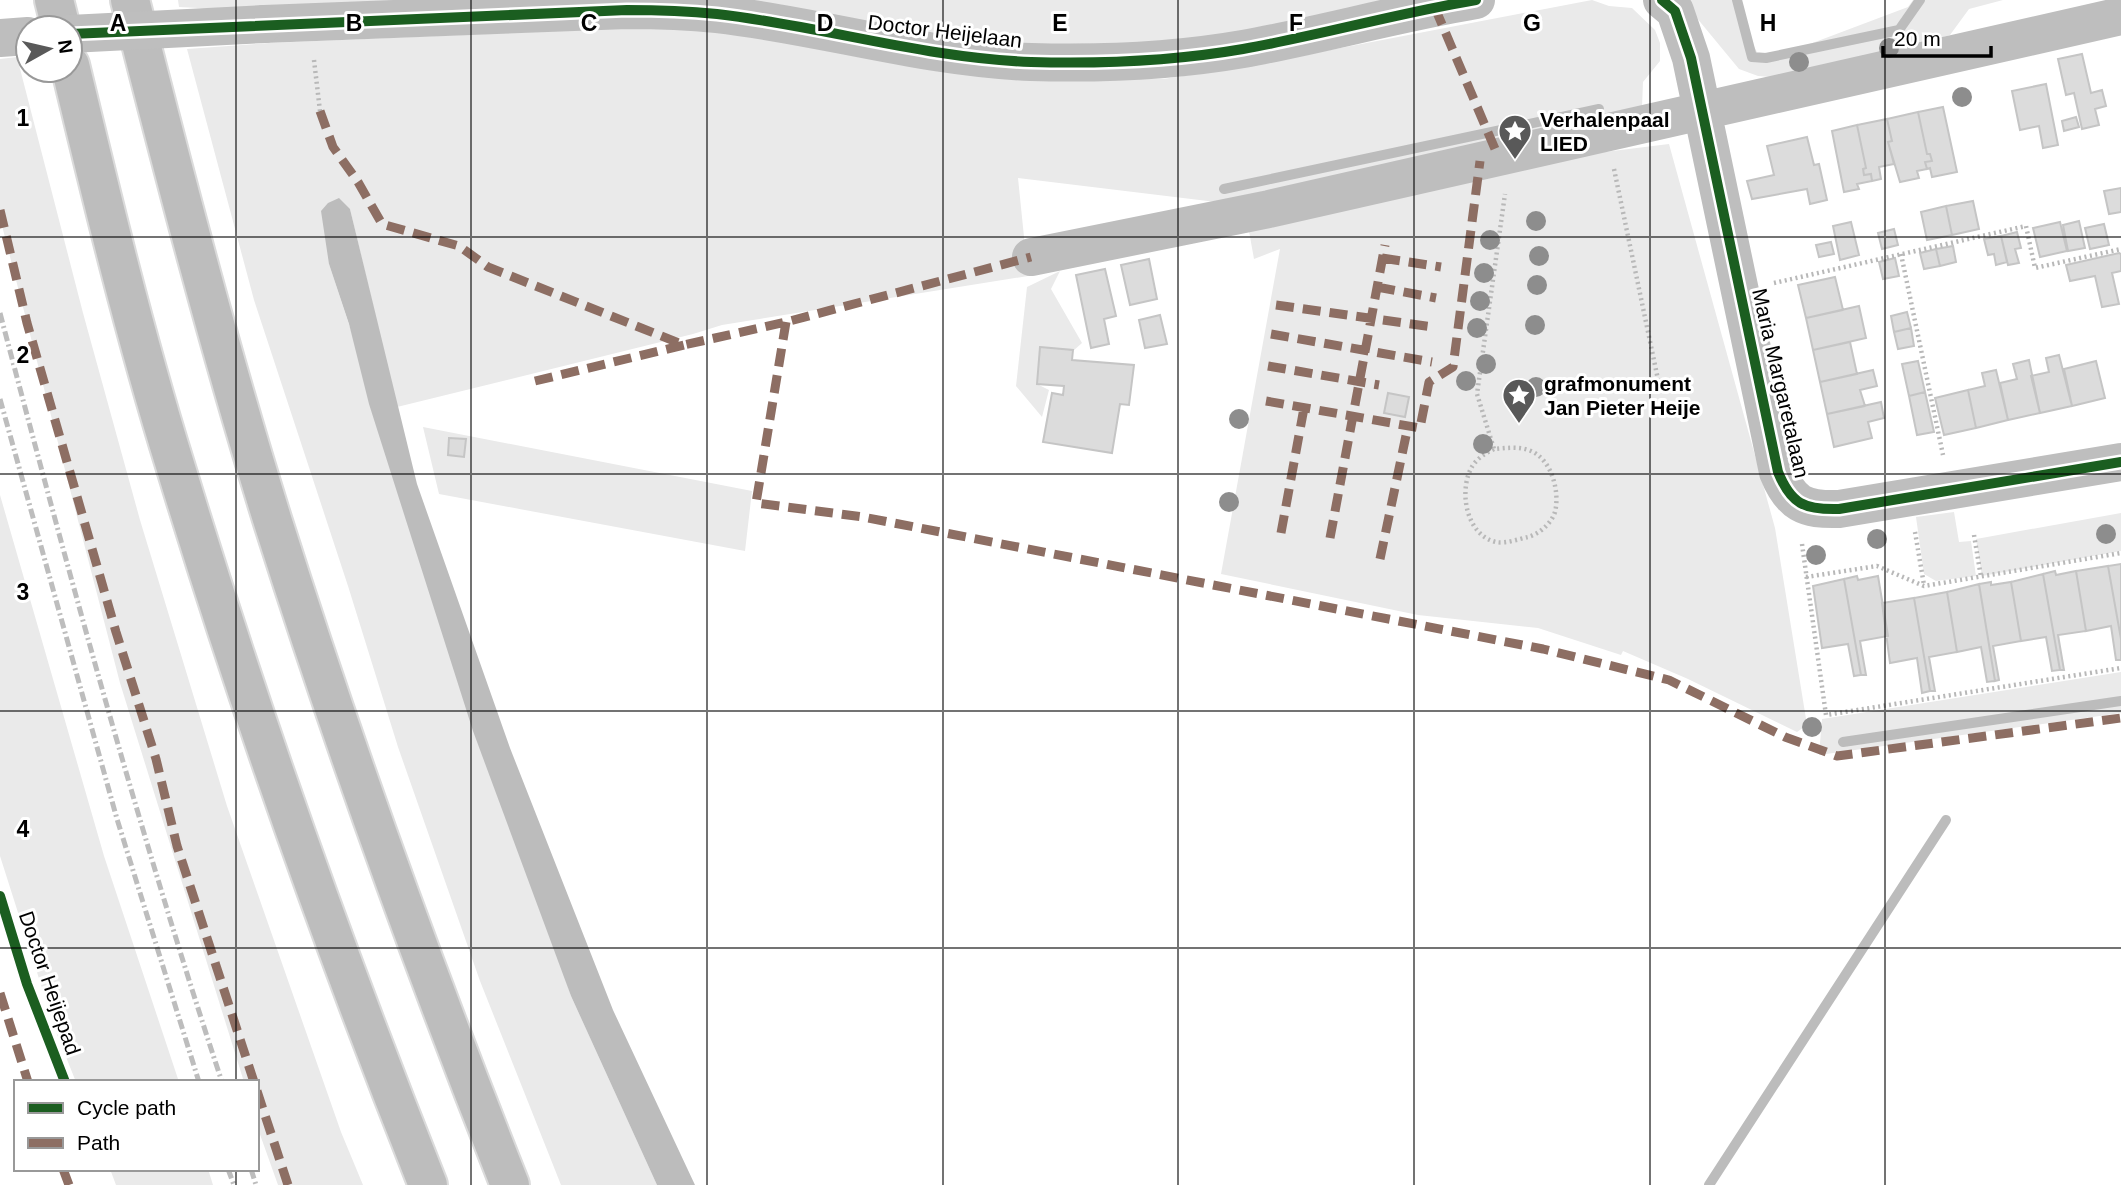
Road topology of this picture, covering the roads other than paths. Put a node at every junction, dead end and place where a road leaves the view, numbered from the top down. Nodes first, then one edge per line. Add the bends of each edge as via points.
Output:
1 (130, 0) edge
2 (1476, 0) edge
3 (1662, 0) edge
4 (2121, 16) edge
5 (84, 33) edge
6 (75, 84) edge
7 (1703, 110) junction
8 (1031, 257) dead end
9 (2121, 462) edge
10 (428, 1185) edge
11 (510, 1185) edge

1 - 11 highway via 217,331 276,531 358,780 439,1006
2 - 5 street, Doctor Heijelaan, bridge via 1217,53 1063,62 978,58 678,11
3 - 7 street via 1675,11
4 - 7 street
6 - 10 highway via 174,464 271,766
7 - 8 street via 1269,209
7 - 9 street, Maria Margaretalaan via 1778,472 1786,492 1807,507 1839,509

